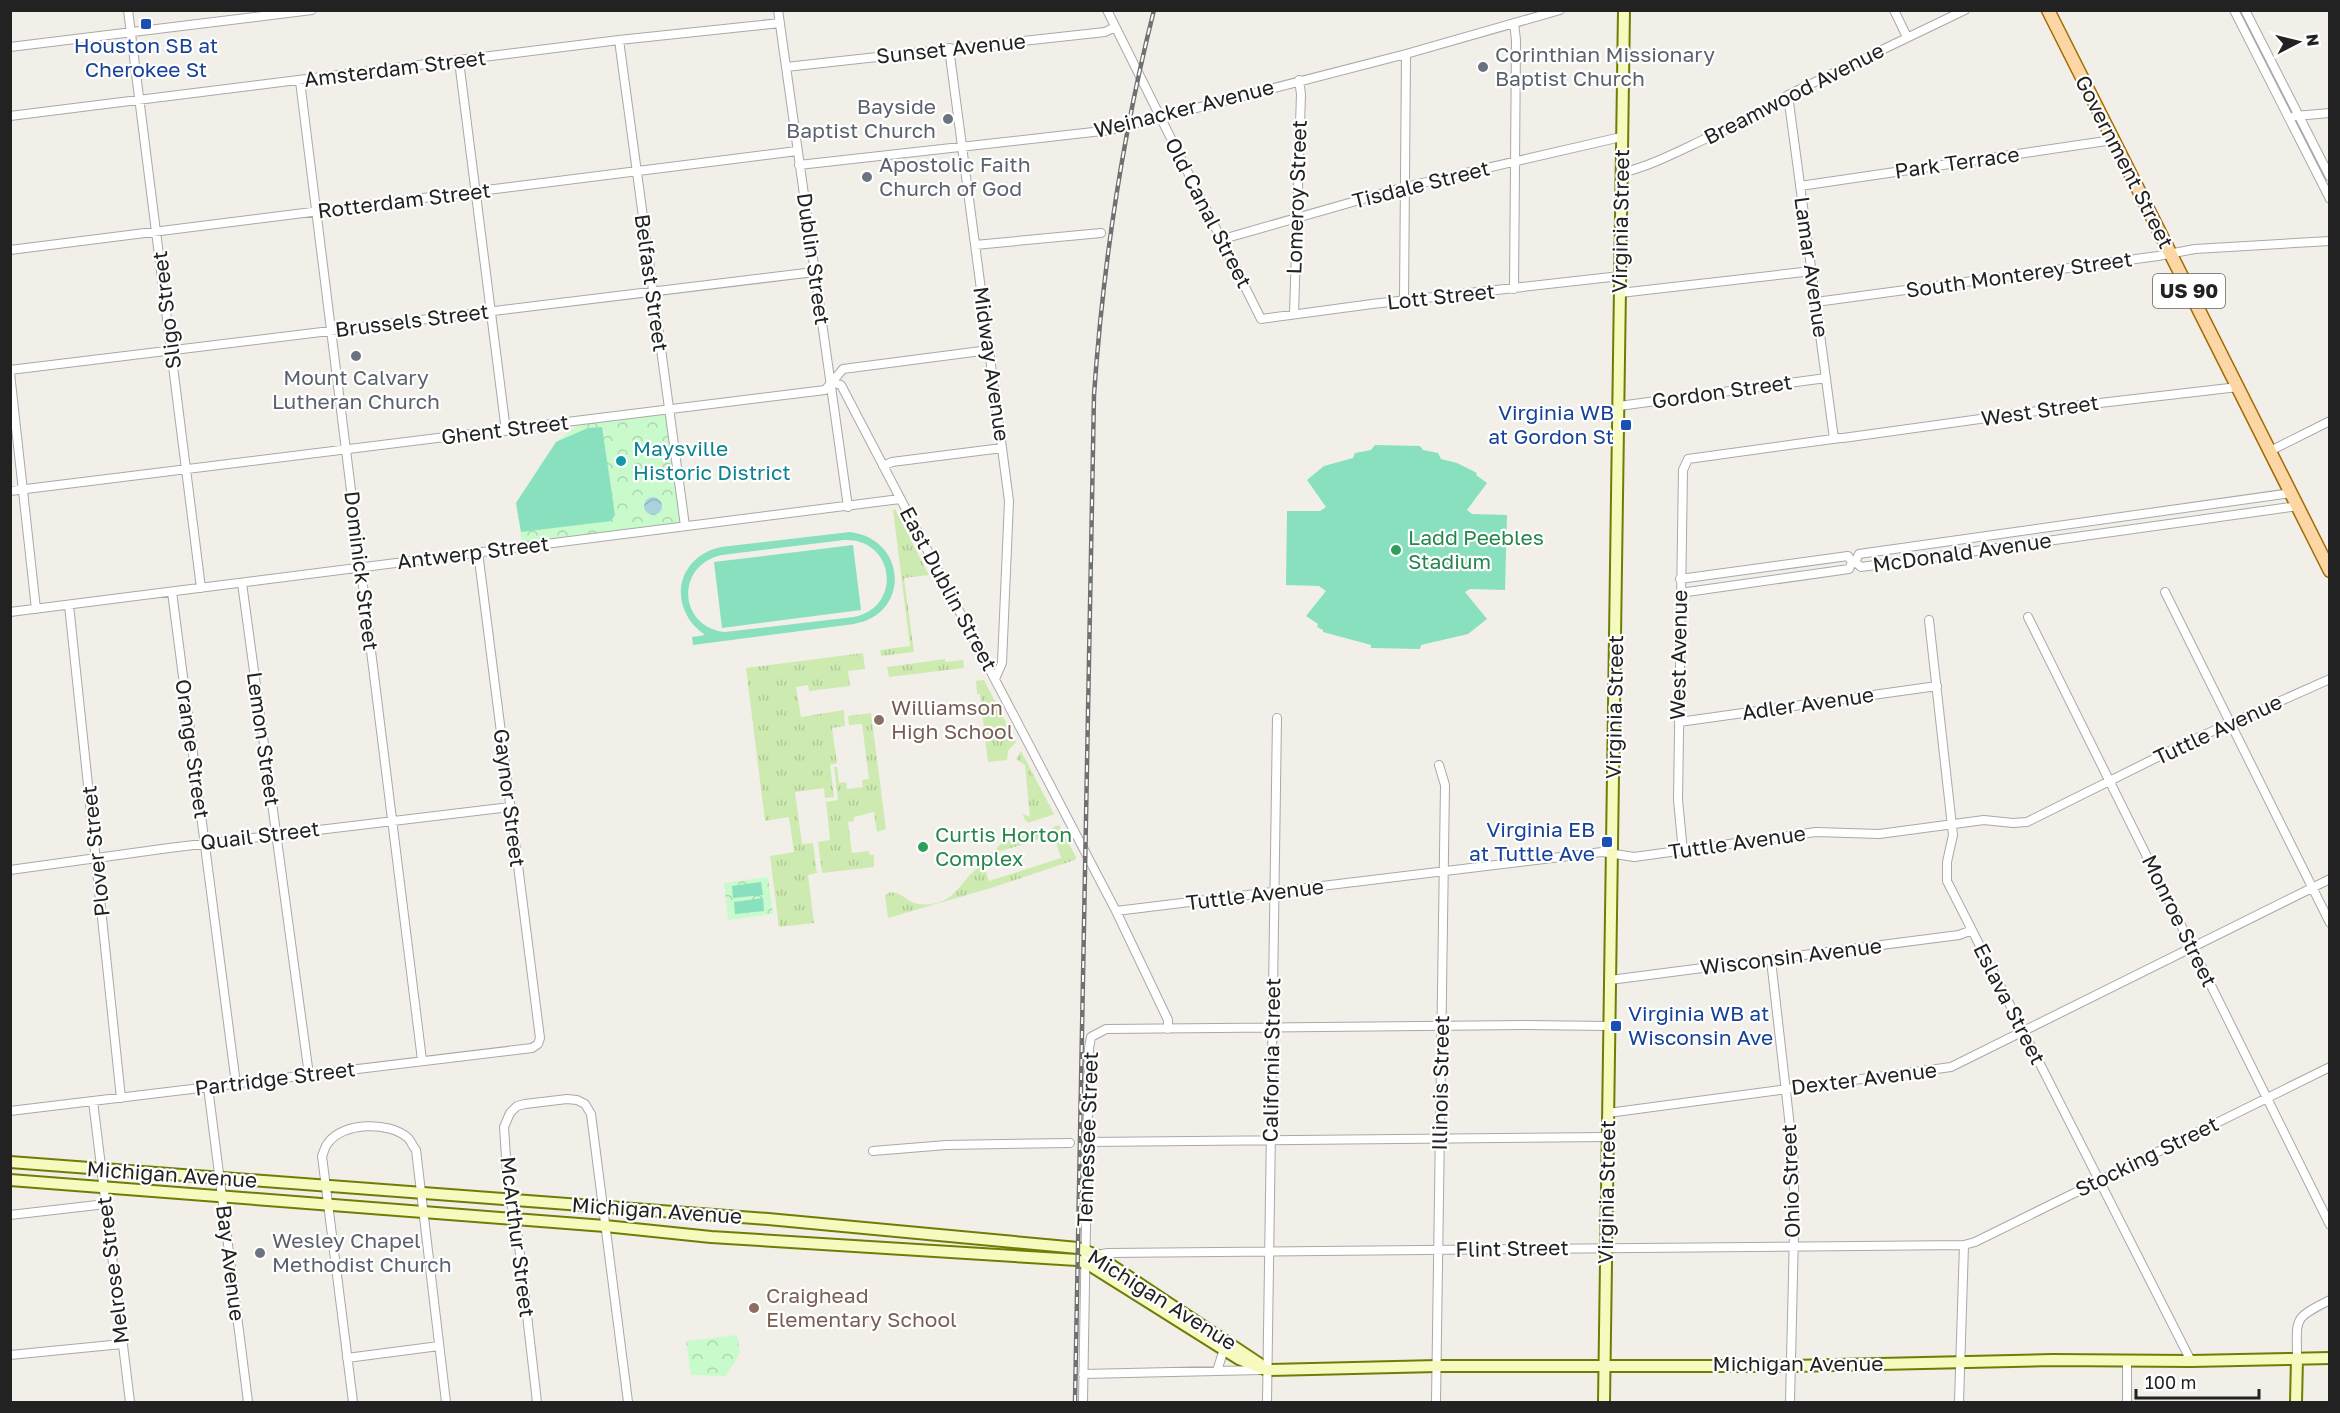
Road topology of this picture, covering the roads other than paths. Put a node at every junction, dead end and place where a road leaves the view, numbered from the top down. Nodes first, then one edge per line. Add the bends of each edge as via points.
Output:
1 (128, 10) edge
2 (312, 10) edge
3 (778, 10) edge
4 (1107, 10) edge
5 (1560, 10) edge
6 (1624, 10) edge
7 (1894, 10) edge
8 (1965, 10) edge
9 (2048, 10) edge
10 (2234, 10) edge
11 (2245, 10) edge
12 (780, 23) junction
13 (1514, 23) junction
14 (1115, 27) junction
15 (131, 32) junction
16 (1907, 37) junction
17 (619, 40) junction
18 (10, 47) edge
19 (949, 48) junction
20 (1406, 54) junction
21 (459, 61) junction
22 (786, 67) junction
23 (1299, 80) junction
24 (300, 81) junction
25 (1788, 95) junction
26 (140, 99) junction
27 (2330, 113) edge
28 (2298, 115) junction
29 (10, 116) edge
30 (1160, 117) junction
31 (2288, 119) junction
32 (1622, 137) junction
33 (2113, 140) junction
34 (962, 148) junction
35 (797, 151) junction
36 (1515, 161) junction
37 (799, 165) junction
38 (636, 171) junction
39 (1621, 173) junction
40 (2330, 177) edge
41 (1800, 186) junction
42 (1405, 187) junction
43 (476, 192) junction
44 (2330, 199) edge
45 (316, 212) junction
46 (1297, 218) junction
47 (157, 231) junction
48 (1101, 233) dead end
49 (1223, 239) junction
50 (2330, 240) edge
51 (975, 245) junction
52 (10, 250) edge
53 (2170, 253) junction
54 (1812, 271) junction
55 (814, 272) junction
56 (1620, 276) junction
57 (1514, 289) junction
58 (652, 292) junction
59 (1620, 293) junction
60 (1404, 301) junction
61 (1816, 302) junction
62 (491, 312) junction
63 (1294, 314) junction
64 (1261, 319) joint
65 (330, 330) junction
66 (171, 350) junction
67 (989, 350) junction
68 (10, 372) edge
69 (1826, 378) junction
70 (831, 382) junction
71 (2238, 387) junction
72 (1618, 406) junction
73 (669, 409) junction
74 (2330, 421) edge
75 (506, 430) junction
76 (1839, 438) junction
77 (1002, 448) junction
78 (346, 450) junction
79 (2270, 451) junction
80 (1688, 459) joint
81 (883, 466) junction
82 (186, 470) junction
83 (23, 490) junction
84 (10, 492) edge
85 (2291, 493) junction
86 (900, 499) junction
87 (2298, 506) junction
88 (848, 507) junction
89 (685, 526) junction
90 (478, 552) junction
91 (361, 567) junction
92 (2330, 571) edge
93 (1680, 579) junction
94 (242, 583) junction
95 (201, 588) junction
96 (172, 592) junction
97 (2164, 592) dead end
98 (1680, 593) junction
99 (69, 605) junction
100 (36, 609) junction
101 (10, 612) edge
102 (2028, 617) dead end
103 (1929, 620) dead end
104 (995, 679) junction
105 (2330, 680) edge
106 (1937, 686) junction
107 (1277, 718) dead end
108 (1679, 722) junction
109 (2229, 723) junction
110 (1439, 765) dead end
111 (2109, 781) junction
112 (510, 807) junction
113 (393, 820) junction
114 (1952, 824) junction
115 (276, 834) junction
116 (205, 843) junction
117 (1683, 852) junction
118 (1613, 855) junction
119 (98, 858) junction
120 (10, 870) edge
121 (1444, 872) junction
122 (2330, 879) edge
123 (2312, 887) junction
124 (1275, 893) junction
125 (1116, 911) junction
126 (2330, 923) edge
127 (1972, 930) junction
128 (2192, 947) junction
129 (1771, 960) junction
130 (1610, 980) junction
131 (1442, 1026) junction
132 (1610, 1026) junction
133 (1272, 1028) junction
134 (1168, 1029) junction
135 (2023, 1032) junction
136 (538, 1044) joint
137 (422, 1060) junction
138 (2330, 1067) edge
139 (309, 1075) junction
140 (236, 1084) junction
141 (208, 1087) junction
142 (1786, 1089) junction
143 (121, 1098) junction
144 (2266, 1098) junction
145 (93, 1101) junction
146 (10, 1111) edge
147 (1608, 1113) junction
148 (1608, 1137) junction
149 (1440, 1138) junction
150 (1270, 1141) junction
151 (1087, 1142) junction
152 (1070, 1143) dead end
153 (873, 1151) dead end
154 (15, 1162) edge
155 (101, 1170) junction
156 (220, 1178) junction
157 (14, 1181) edge
158 (2099, 1181) junction
159 (325, 1186) junction
160 (104, 1189) junction
161 (420, 1194) junction
162 (222, 1198) junction
163 (511, 1201) junction
164 (105, 1204) junction
165 (327, 1206) junction
166 (603, 1207) junction
167 (423, 1213) junction
168 (10, 1215) edge
169 (514, 1219) junction
170 (2330, 1225) edge
171 (605, 1226) junction
172 (1964, 1245) junction
173 (1794, 1246) junction
174 (1606, 1248) junction
175 (1438, 1250) junction
176 (1269, 1252) junction
177 (1090, 1253) junction
178 (1085, 1263) junction
179 (2330, 1300) edge
180 (122, 1344) junction
181 (439, 1346) junction
182 (1224, 1349) junction
183 (10, 1355) edge
184 (347, 1358) junction
185 (2297, 1358) junction
186 (2330, 1358) edge
187 (2127, 1360) junction
188 (2191, 1361) junction
189 (1959, 1362) junction
190 (1437, 1366) junction
191 (1791, 1366) junction
192 (1605, 1367) junction
193 (1267, 1370) junction
194 (1217, 1371) junction
195 (1083, 1374) junction
196 (130, 1402) edge
197 (248, 1402) edge
198 (353, 1402) edge
199 (446, 1402) edge
200 (537, 1402) edge
201 (628, 1402) edge
202 (1083, 1402) edge
203 (1268, 1402) edge
204 (1436, 1402) edge
205 (1604, 1402) edge
206 (1790, 1402) edge
207 (1959, 1402) edge
208 (2127, 1402) edge
209 (2296, 1402) edge

1 - 15 street, Sligo Street
2 - 15 street
3 - 12 street, Dublin Street
4 - 14 street, Old Canal Street
5 - 13 street, Weinacker Avenue
6 - 32 main road, Virginia Street
7 - 16 street
8 - 16 street, Breamwood Avenue
9 - 33 main road, Government Street / US 90
10 - 31 street
11 - 28 street
12 - 17 street, Amsterdam Street
12 - 22 street, Dublin Street
13 - 20 street, Weinacker Avenue
13 - 36 street
14 - 19 street, Sunset Avenue via 1105,32
14 - 30 street, Old Canal Street
15 - 18 street
15 - 26 street, Sligo Street
16 - 25 street, Breamwood Avenue
17 - 21 street, Amsterdam Street
17 - 38 street, Belfast Street
19 - 22 street, Sunset Avenue
19 - 34 street, Midway Avenue
20 - 23 street, Weinacker Avenue
20 - 42 street
21 - 24 street, Amsterdam Street
21 - 43 street
22 - 35 street, Dublin Street
23 - 30 street, Weinacker Avenue
23 - 46 street, Lomeroy Street
24 - 26 street, Amsterdam Street
24 - 45 street, Dominick Street
25 - 39 street, Breamwood Avenue via 1771,109 1664,158
25 - 41 street, Lamar Avenue
26 - 29 street, Amsterdam Street
26 - 47 street, Sligo Street
27 - 28 street
28 - 31 street
28 - 40 street
30 - 34 street, Weinacker Avenue via 1111,130
30 - 49 street, Old Canal Street
31 - 44 street
32 - 36 street, Tisdale Street
32 - 39 main road, Virginia Street
33 - 41 street, Park Terrace
33 - 53 main road, Government Street / US 90
34 - 37 street, Weinacker Avenue
34 - 51 street, Midway Avenue
35 - 37 street, Dublin Street
35 - 38 street, Rotterdam Street
36 - 42 street, Tisdale Street
36 - 57 street
37 - 55 street, Dublin Street
38 - 43 street, Rotterdam Street
38 - 58 street, Belfast Street
39 - 56 main road, Virginia Street
41 - 54 street, Lamar Avenue
42 - 46 street, Tisdale Street
42 - 60 street
43 - 45 street, Rotterdam Street
43 - 62 street
45 - 47 street, Rotterdam Street
45 - 65 street, Dominick Street
46 - 49 street, Tisdale Street
46 - 63 street, Lomeroy Street
47 - 52 street, Rotterdam Street
47 - 66 street, Sligo Street
48 - 51 street
49 - 64 street, Old Canal Street
50 - 53 street, South Monterey Street
51 - 67 street, Midway Avenue
53 - 61 street, South Monterey Street
53 - 71 main road, Government Street / US 90
54 - 59 street
54 - 61 street, Lamar Avenue
55 - 58 street, Brussels Street
55 - 70 street, Dublin Street
56 - 57 street, Lott Street
56 - 59 main road, Virginia Street
57 - 60 street, Lott Street
58 - 62 street, Brussels Street
58 - 73 street, Belfast Street
59 - 72 main road, Virginia Street
60 - 63 street, Lott Street
61 - 69 street, Lamar Avenue
62 - 65 street, Brussels Street
62 - 75 street
63 - 64 street, Lott Street
65 - 66 street, Brussels Street
65 - 78 street, Dominick Street
66 - 68 street, Brussels Street
66 - 82 street, Sligo Street
67 - 70 street, Ghent Street via 843,369
67 - 77 street, Midway Avenue
68 - 83 street
69 - 72 street, Gordon Street
69 - 76 street, Lamar Avenue
70 - 73 street, Ghent Street via 825,390
70 - 81 street, East Dublin Street via 841,385
70 - 88 street, Dublin Street
71 - 76 street, West Street
71 - 79 main road, Government Street / US 90
72 - 118 main road, Virginia Street
73 - 75 street, Ghent Street
73 - 89 street, Belfast Street
74 - 79 street
75 - 78 street, Ghent Street
76 - 80 street, West Street
77 - 81 street
77 - 104 street, Midway Avenue via 1009,501 1002,663
78 - 82 street, Ghent Street
78 - 91 street, Dominick Street
79 - 85 main road, Government Street / US 90
80 - 93 street, West Avenue via 1683,470
81 - 86 street, East Dublin Street
82 - 83 street, Ghent Street
82 - 95 street, Sligo Street
83 - 84 street, Ghent Street
83 - 100 street
85 - 87 main road, Government Street / US 90
85 - 87 street, McDonald Avenue via 1859,554 1855,561 1861,567
86 - 88 street, Antwerp Street
86 - 104 street, East Dublin Street
87 - 92 main road, Government Street / US 90
88 - 89 street, Antwerp Street
89 - 90 street, Antwerp Street
90 - 91 street, Antwerp Street
90 - 112 street, Gaynor Street
91 - 94 street, Antwerp Street
91 - 113 street, Dominick Street
93 - 98 street, West Avenue
93 - 98 street, McDonald Avenue via 1848,556 1852,562 1849,569
94 - 95 street, Antwerp Street
94 - 115 street, Lemon Street
95 - 96 street, Antwerp Street
96 - 99 street, Antwerp Street
96 - 116 street, Orange Street
97 - 109 street
98 - 108 street, West Avenue
99 - 100 street, Antwerp Street
99 - 119 street, Plover Street
100 - 101 street, Antwerp Street
102 - 111 street, Monroe Street
103 - 106 street, Eslava Street
104 - 125 street, East Dublin Street
105 - 109 street, Tuttle Avenue
106 - 108 street, Adler Avenue
106 - 114 street, Eslava Street
107 - 124 street, California Street
108 - 117 street, West Avenue via 1678,800
109 - 111 street, Tuttle Avenue
109 - 123 street
110 - 121 street, Illinois Street via 1445,786
111 - 114 street, Tuttle Avenue via 2027,822 1984,820
111 - 128 street, Monroe Street
112 - 113 street, Quail Street
112 - 136 street, Gaynor Street
113 - 115 street, Quail Street
113 - 137 street, Dominick Street
114 - 117 street, Tuttle Avenue via 1880,834 1816,832
114 - 127 street, Eslava Street via 1947,881
115 - 116 street, Quail Street
115 - 139 street, Lemon Street
116 - 119 street, Quail Street
116 - 140 street, Orange Street
117 - 118 street, Tuttle Avenue
118 - 121 street, Tuttle Avenue via 1602,852
118 - 130 main road, Virginia Street
119 - 120 street, Quail Street
119 - 143 street, Plover Street
121 - 124 street, Tuttle Avenue
121 - 131 street, Illinois Street
122 - 123 street, Dexter Avenue
123 - 126 street
123 - 128 street, Dexter Avenue
124 - 125 street, Tuttle Avenue
124 - 133 street, California Street
125 - 134 street, East Dublin Street via 1168,1020
127 - 129 street, Wisconsin Avenue via 1959,935
127 - 135 street, Eslava Street
128 - 135 street, Dexter Avenue
128 - 144 street, Monroe Street
129 - 130 street, Wisconsin Avenue
129 - 142 street, Ohio Street
130 - 132 main road, Virginia Street
131 - 132 street
131 - 133 street
131 - 149 street, Illinois Street
132 - 147 main road, Virginia Street
133 - 134 street
133 - 150 street, California Street
134 - 151 street, Tennessee Street via 1106,1029 1091,1037
135 - 142 street, Dexter Avenue via 1939,1070
135 - 158 street, Eslava Street
136 - 137 street, Partridge Street via 532,1048
137 - 139 street, Partridge Street
138 - 144 street, Stocking Street
139 - 140 street, Partridge Street
140 - 141 street, Partridge Street
141 - 143 street, Partridge Street
141 - 156 street, Bay Avenue
142 - 147 street, Dexter Avenue
142 - 173 street, Ohio Street via 1794,1162
143 - 145 street, Partridge Street
144 - 158 street, Stocking Street
144 - 170 street, Monroe Street
145 - 146 street, Partridge Street
145 - 155 street, Melrose Street
147 - 148 main road, Virginia Street
148 - 149 street
148 - 174 main road, Virginia Street
149 - 150 street
149 - 175 street, Illinois Street
150 - 151 street
150 - 176 street, California Street
151 - 177 street, Tennessee Street
152 - 153 street via 946,1145
154 - 155 main road, Michigan Avenue
154 - 157 main road
155 - 156 main road, Michigan Avenue
155 - 160 street, Melrose Street
156 - 159 main road, Michigan Avenue
156 - 162 street, Bay Avenue
157 - 160 main road, Michigan Avenue
158 - 172 street, Stocking Street
158 - 188 street, Eslava Street
159 - 161 main road, Michigan Avenue
159 - 161 street via 322,1156 328,1143 354,1128 378,1126 408,1139 416,1150
159 - 165 street
160 - 162 main road, Michigan Avenue
160 - 164 street, Melrose Street
161 - 163 main road, Michigan Avenue
161 - 167 street
162 - 165 main road, Michigan Avenue
162 - 197 street, Bay Avenue
163 - 166 main road, Michigan Avenue
163 - 166 street, McArthur Street via 504,1127 510,1113 517,1106 577,1100 591,1114
163 - 169 street, McArthur Street
164 - 168 street
164 - 180 street, Melrose Street
165 - 167 main road, Michigan Avenue
165 - 184 street
166 - 171 street, McArthur Street
166 - 177 main road, Michigan Avenue via 792,1221 1066,1247
167 - 169 main road, Michigan Avenue
167 - 181 street
169 - 171 main road, Michigan Avenue
169 - 200 street, McArthur Street
171 - 178 main road, Michigan Avenue
171 - 201 street, McArthur Street
172 - 173 street, Flint Street
172 - 189 street
173 - 174 street, Flint Street
173 - 191 street, Ohio Street
174 - 175 street, Flint Street
174 - 192 main road, Virginia Street
175 - 176 street, Flint Street
175 - 190 street, Illinois Street
176 - 177 street, Flint Street
176 - 193 street, California Street
177 - 178 street, Tennessee Street
177 - 193 main road, Michigan Avenue
178 - 182 main road, Michigan Avenue
178 - 195 street, Tennessee Street
179 - 185 street via 2303,1313 2298,1322
180 - 183 street
180 - 196 street, Melrose Street
181 - 184 street
181 - 199 street
182 - 193 main road, Michigan Avenue
182 - 194 street
184 - 198 street
185 - 186 main road, Michigan Avenue
185 - 188 main road, Michigan Avenue
185 - 209 main road
187 - 188 main road, Michigan Avenue
187 - 189 main road, Michigan Avenue
187 - 208 street
189 - 191 main road, Michigan Avenue
189 - 207 street
190 - 192 main road, Michigan Avenue
190 - 193 main road, Michigan Avenue
190 - 204 street, Illinois Street
191 - 192 main road, Michigan Avenue
191 - 206 street, Ohio Street
192 - 205 main road, Virginia Street
193 - 194 street
193 - 203 street, California Street
194 - 195 street
195 - 202 street, Tennessee Street

